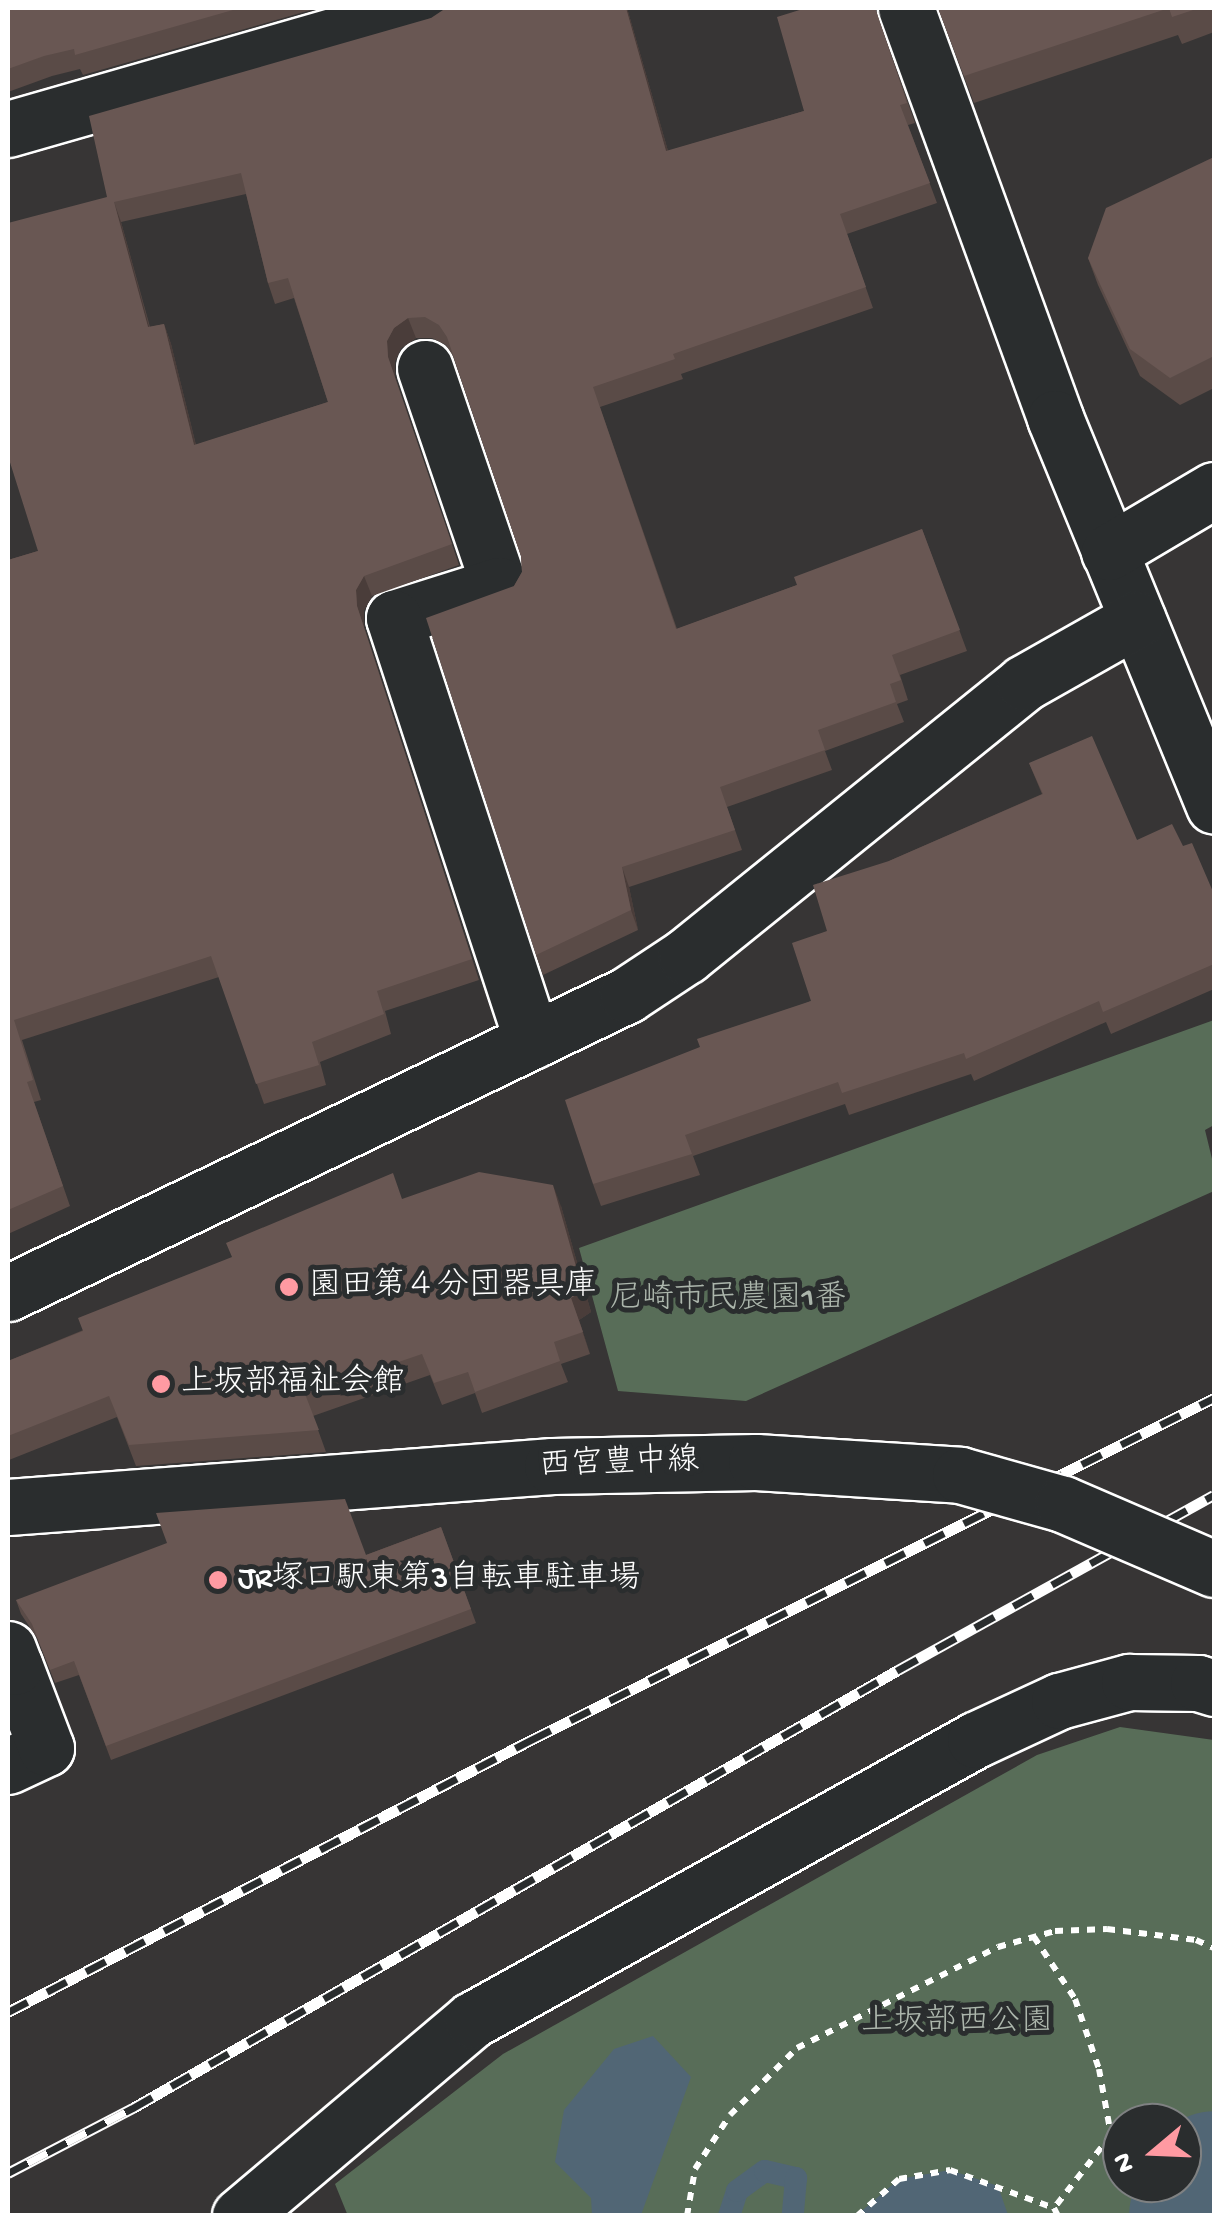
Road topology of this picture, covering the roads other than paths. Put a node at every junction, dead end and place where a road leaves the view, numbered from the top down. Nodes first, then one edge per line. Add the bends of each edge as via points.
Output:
1 (430, 8) edge
2 (906, 8) edge
3 (8, 129) edge
4 (424, 368) dead end
5 (1214, 490) edge
6 (1109, 552) junction
7 (1138, 619) junction
8 (1214, 806) edge
9 (532, 1041) junction
10 (8, 1293) edge
11 (8, 1507) edge
12 (1214, 1570) edge
13 (11, 1658) edge
14 (1209, 1684) edge
15 (8, 1766) edge
16 (245, 2214) edge

1 - 3 street
2 - 6 street
4 - 9 street via 499,585 394,618
5 - 6 street
6 - 7 street
7 - 8 street
7 - 9 street via 1024,682 686,956 627,995
9 - 10 street
11 - 12 street, 西宮豊中線, bridge via 552,1466 756,1462 960,1475 1063,1504
13 - 15 street via 46,1748
14 - 16 street via 1128,1682 992,1732 472,2020

